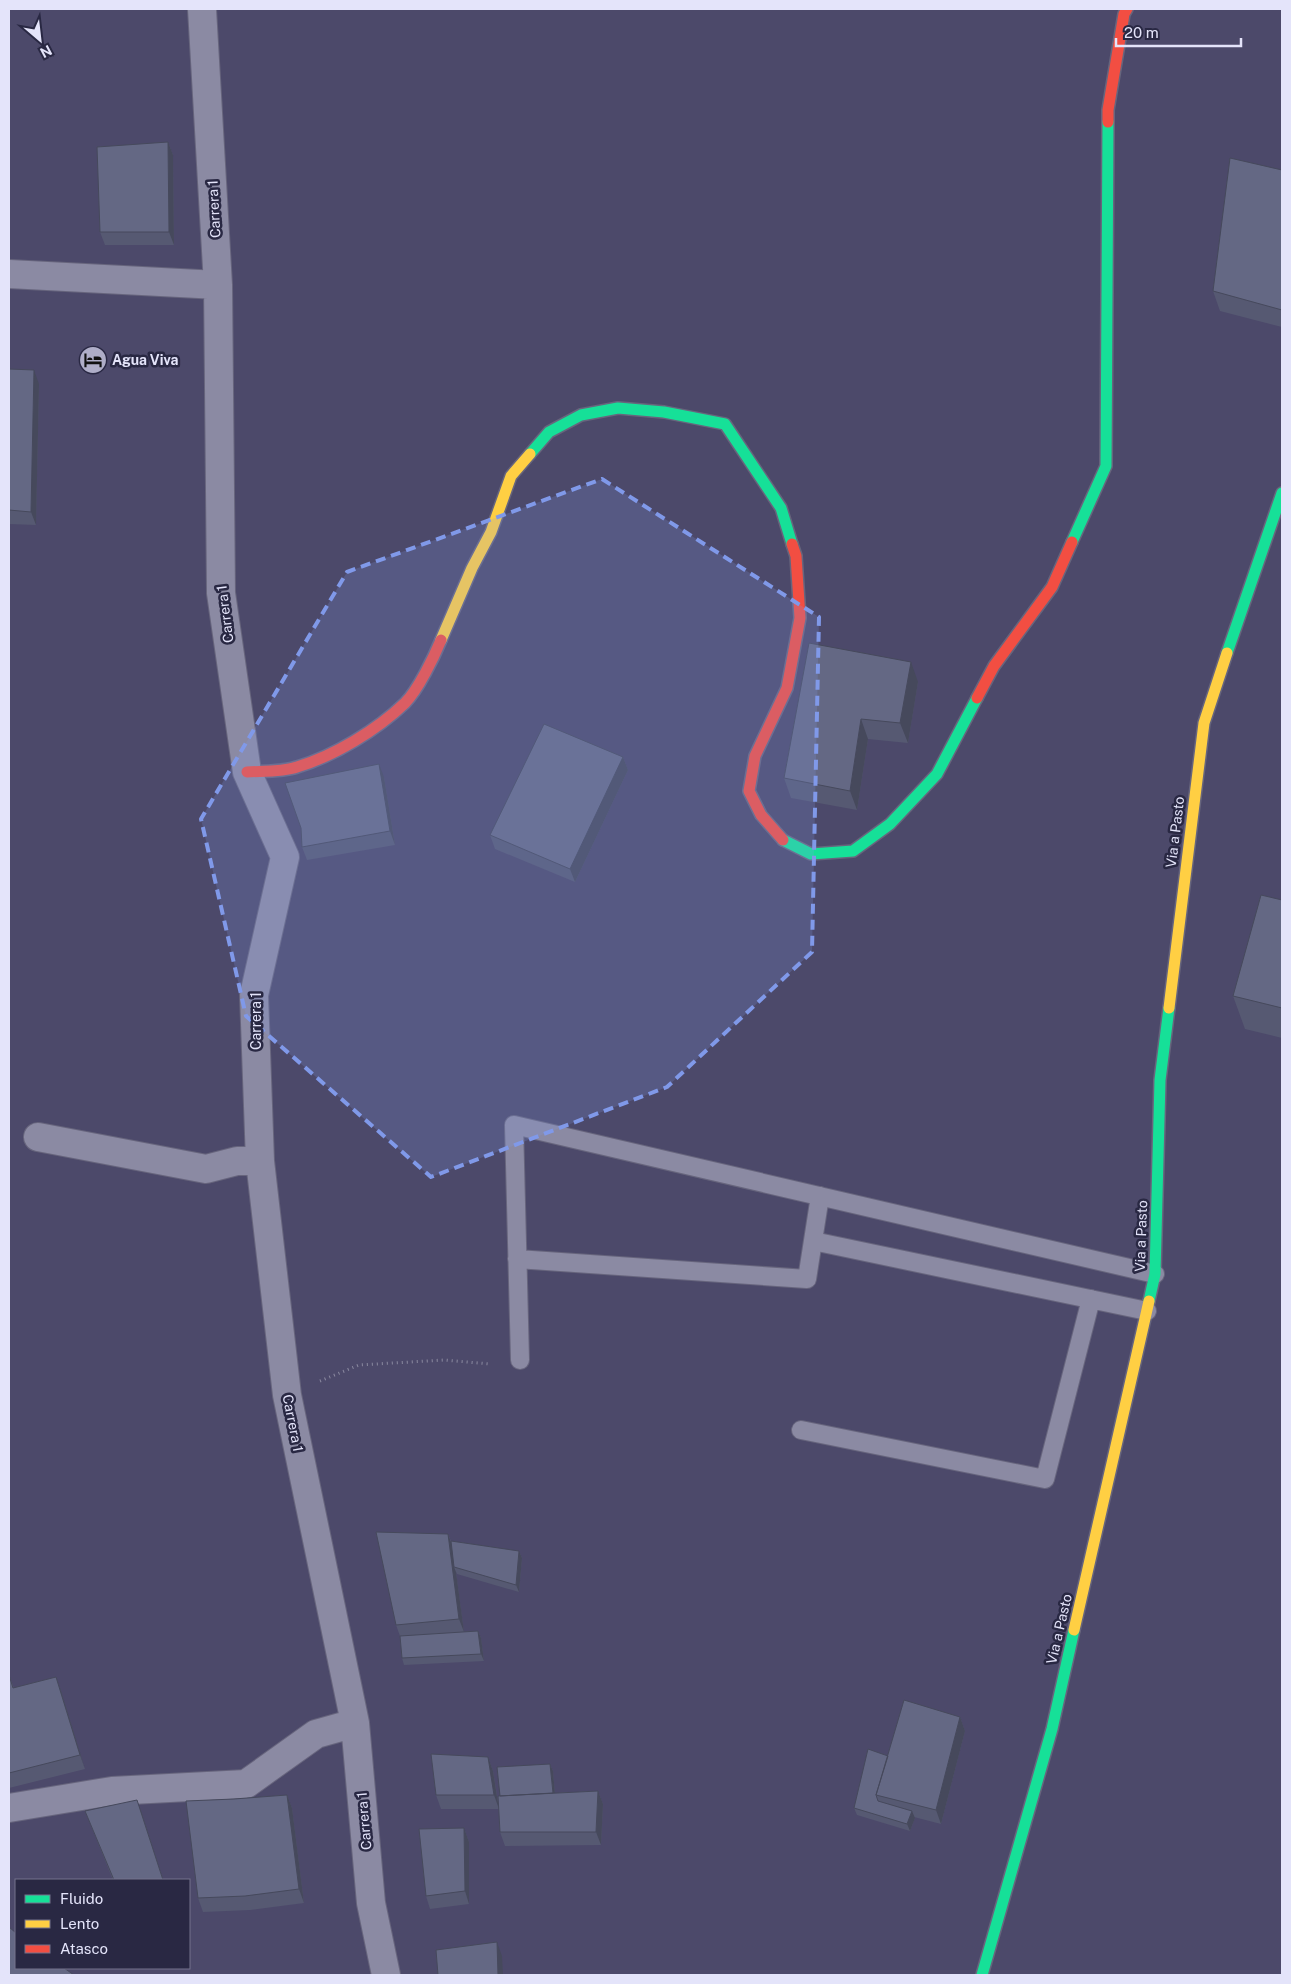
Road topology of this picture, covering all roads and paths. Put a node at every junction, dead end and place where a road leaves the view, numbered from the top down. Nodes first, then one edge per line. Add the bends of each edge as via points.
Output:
1 (202, 9) edge
2 (1127, 9) edge
3 (9, 274) edge
4 (218, 284) junction
5 (1282, 493) edge
6 (247, 772) junction
7 (38, 1137) dead end
8 (260, 1161) junction
9 (820, 1196) junction
10 (813, 1241) junction
11 (518, 1260) junction
12 (1155, 1274) junction
13 (1091, 1299) junction
14 (1147, 1311) junction
15 (520, 1360) joint
16 (287, 1395) junction
17 (801, 1430) dead end
18 (355, 1723) junction
19 (12, 1812) edge
20 (386, 1975) edge
21 (982, 1975) edge

1 - 4 street, Carrera 1
2 - 6 street via 1108,110 1106,466 1052,587 994,666 937,774 890,824 853,851 811,854 783,840 761,815 749,791 755,756 787,688 800,618 796,556 781,508 725,424 664,412 618,408 582,415 549,432 511,476 490,532 432,661 406,702 340,750 295,768
3 - 4 street
4 - 6 street, Carrera 1 via 221,593
5 - 12 street, Via a Pasto via 1242,602 1204,723 1160,1080
6 - 8 street, Carrera 1 via 285,857 254,995
7 - 8 street via 206,1169 237,1161
8 - 16 street, Carrera 1
9 - 10 lane
9 - 11 lane via 514,1125
9 - 12 lane
10 - 11 lane via 808,1279
10 - 13 lane
11 - 15 lane
12 - 14 street, Via a Pasto
13 - 14 lane
13 - 17 lane via 1045,1479
14 - 21 street, Via a Pasto via 1052,1729
15 - 16 path via 500,1365 444,1360 359,1365
16 - 18 street, Carrera 1
18 - 19 street via 316,1734 246,1784 112,1791
18 - 20 street, Carrera 1 via 371,1903

